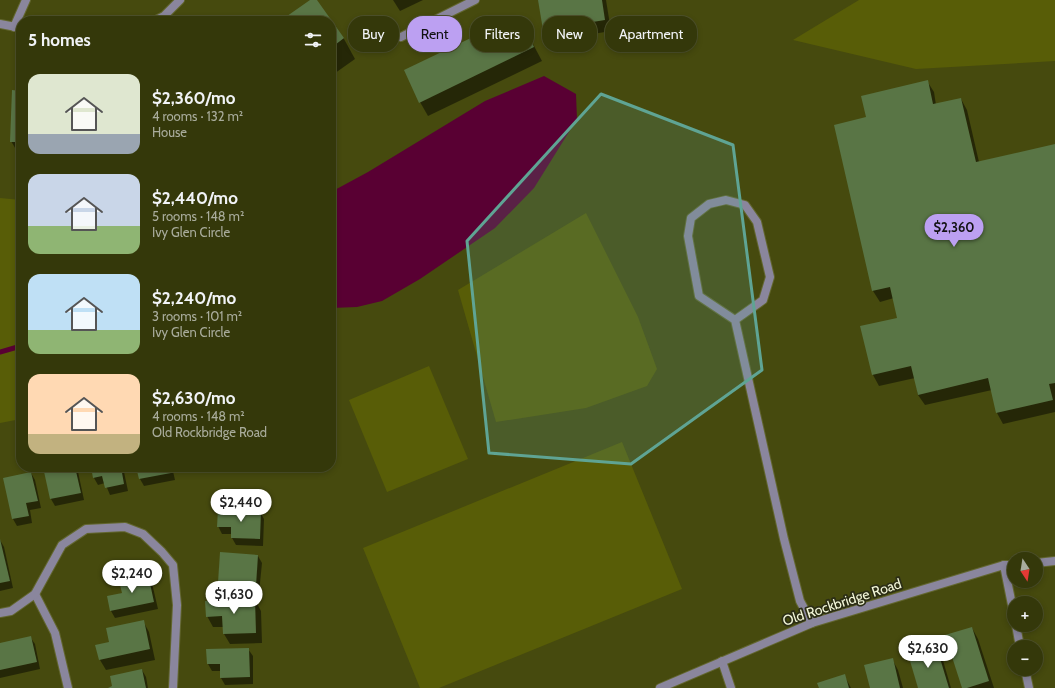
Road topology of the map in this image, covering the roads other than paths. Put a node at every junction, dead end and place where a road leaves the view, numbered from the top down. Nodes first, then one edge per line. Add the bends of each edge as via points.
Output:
1 (26, 0) edge
2 (180, 0) edge
3 (475, 0) edge
4 (21, 16) edge
5 (164, 16) edge
6 (0, 24) edge
7 (16, 28) edge
8 (401, 37) dead end
9 (735, 320) junction
10 (1055, 561) edge
11 (1043, 562) edge
12 (1004, 565) junction
13 (1007, 565) edge
14 (35, 594) junction
15 (1010, 596) edge
16 (0, 613) edge
17 (812, 623) junction
18 (722, 661) junction
19 (1026, 676) edge
20 (68, 688) edge
21 (173, 688) edge
22 (660, 688) edge
23 (731, 688) edge
24 (1029, 688) edge

1 - 4 street
2 - 5 street
3 - 8 street
6 - 7 street
9 - 9 street via 700,296 688,236 691,218 709,204 726,200 745,205 757,222 770,277 763,300
9 - 17 street via 784,540 800,601
10 - 11 street
12 - 13 street, Old Rockbridge Road
12 - 15 street
12 - 17 street, Old Rockbridge Road
14 - 16 street via 11,610
14 - 20 street via 55,633
14 - 21 street via 62,545 86,529 125,527 143,534 173,566 177,605
17 - 18 street, Old Rockbridge Road
18 - 22 street, Old Rockbridge Road
18 - 23 street
19 - 24 street

